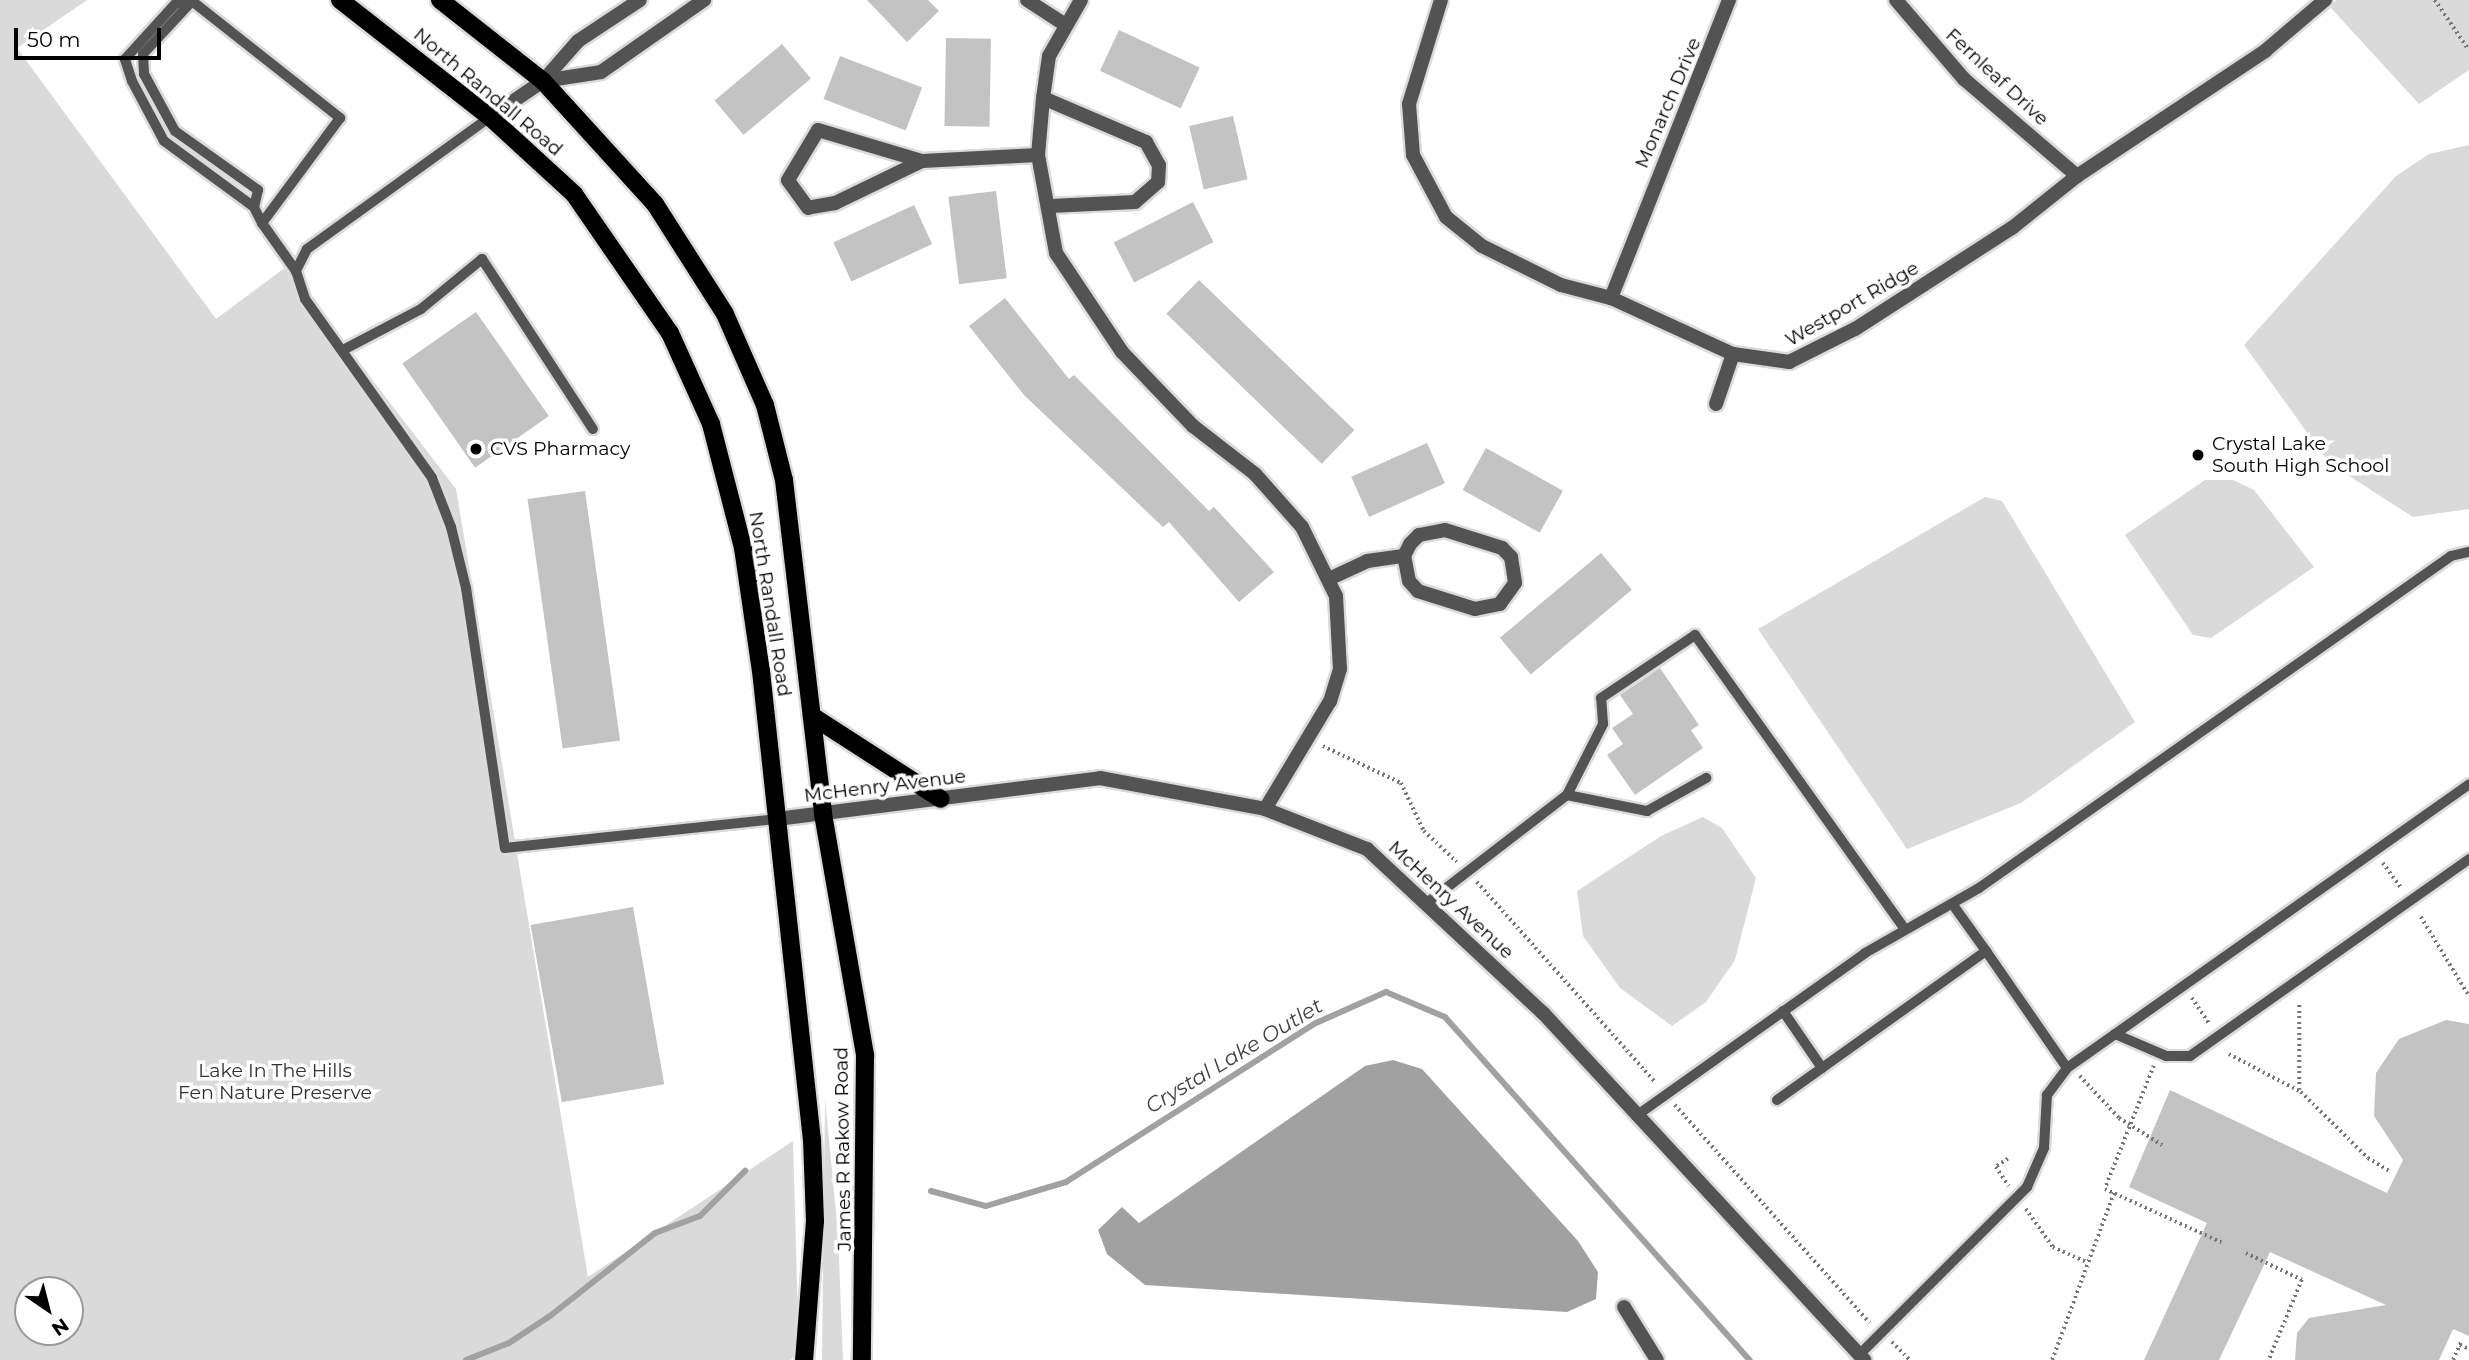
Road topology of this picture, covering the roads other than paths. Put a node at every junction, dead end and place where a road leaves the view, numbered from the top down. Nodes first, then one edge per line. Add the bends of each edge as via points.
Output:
1 (340, 0) edge
2 (440, 0) edge
3 (640, 0) edge
4 (704, 0) edge
5 (1027, 0) edge
6 (1081, 0) edge
7 (1441, 0) edge
8 (1729, 0) edge
9 (1896, 0) edge
10 (2325, 0) edge
11 (192, 1) edge
12 (1064, 24) junction
13 (542, 81) junction
14 (1043, 98) junction
15 (490, 117) junction
16 (1038, 155) junction
17 (922, 161) junction
18 (2077, 176) junction
19 (1050, 206) junction
20 (254, 207) junction
21 (262, 223) junction
22 (296, 271) junction
23 (1611, 298) junction
24 (343, 349) junction
25 (1733, 355) junction
26 (1716, 404) dead end
27 (593, 429) dead end
28 (2469, 552) edge
29 (1404, 556) junction
30 (1331, 578) junction
31 (811, 716) junction
32 (1706, 778) dead end
33 (2469, 784) edge
34 (1567, 794) junction
35 (941, 799) junction
36 (1265, 809) junction
37 (823, 814) junction
38 (776, 819) junction
39 (2469, 859) edge
40 (1428, 902) junction
41 (1953, 905) junction
42 (1905, 929) junction
43 (1986, 951) junction
44 (1783, 1012) junction
45 (2115, 1034) junction
46 (1822, 1068) junction
47 (2067, 1068) junction
48 (1777, 1100) dead end
49 (1636, 1115) junction
50 (1624, 1307) dead end
51 (1861, 1358) edge
52 (804, 1360) edge
53 (862, 1360) edge
54 (1657, 1360) edge

1 - 15 main road, North Randall Road
2 - 13 main road, North Randall Road
3 - 13 street via 578,41
4 - 13 street via 601,72
5 - 12 street
6 - 12 street
7 - 23 street, Westport Ridge via 1409,104 1413,155 1446,217 1482,246 1561,285
8 - 23 street, Monarch Drive
9 - 18 street, Fernleaf Drive via 1964,79
10 - 18 street, Westport Ridge via 2265,51
11 - 20 lane via 143,54 144,74 175,131 258,190
11 - 20 lane via 176,3 136,40 125,59 164,141
11 - 21 lane via 340,118
12 - 14 street via 1049,57
13 - 15 street
13 - 31 main road, North Randall Road via 655,204 687,250 725,314 765,405 784,480
14 - 16 street
14 - 19 street via 1146,142 1159,165 1158,182 1135,202
15 - 22 lane via 307,249
15 - 38 main road, North Randall Road via 574,194 619,251 670,333 711,424 743,548
16 - 17 street
16 - 19 street
17 - 17 street via 818,130 799,152 788,180 808,208 835,203
18 - 25 street, Westport Ridge via 2012,228 1854,329 1789,362
19 - 30 street via 1056,253 1088,307 1193,426 1255,474 1302,527
20 - 21 lane
21 - 22 lane
22 - 24 lane via 305,299
23 - 25 street, Westport Ridge
24 - 27 lane via 421,309 482,259
24 - 38 lane via 432,478 451,527 466,588 505,848
25 - 26 street
28 - 41 lane via 2451,556
29 - 29 street via 1409,582 1418,591 1475,609 1500,604 1515,583 1511,557 1502,548 1445,530 1419,534
29 - 30 street via 1367,561
30 - 36 street via 1339,669 1310,741
31 - 35 main road
31 - 37 main road, North Randall Road
32 - 34 lane via 1647,811
33 - 45 lane
34 - 40 lane
34 - 42 lane via 1603,724 1601,698 1695,635
35 - 36 street, McHenry Avenue via 1100,778
35 - 37 street, McHenry Avenue
36 - 40 street, McHenry Avenue via 1367,849
37 - 38 street, McHenry Avenue
37 - 53 main road, James R Rakow Road via 865,1055
38 - 52 main road, James R Rakow Road via 811,1139 815,1221
39 - 45 lane via 2190,1055 2166,1056
40 - 49 street, McHenry Avenue via 1543,1013
41 - 42 lane
41 - 43 lane
42 - 44 lane
43 - 46 lane
43 - 47 lane
44 - 46 lane
44 - 49 lane
45 - 47 lane
46 - 48 lane
47 - 51 lane via 2047,1095 2044,1148 2026,1187
49 - 51 street, McHenry Avenue
50 - 54 street

